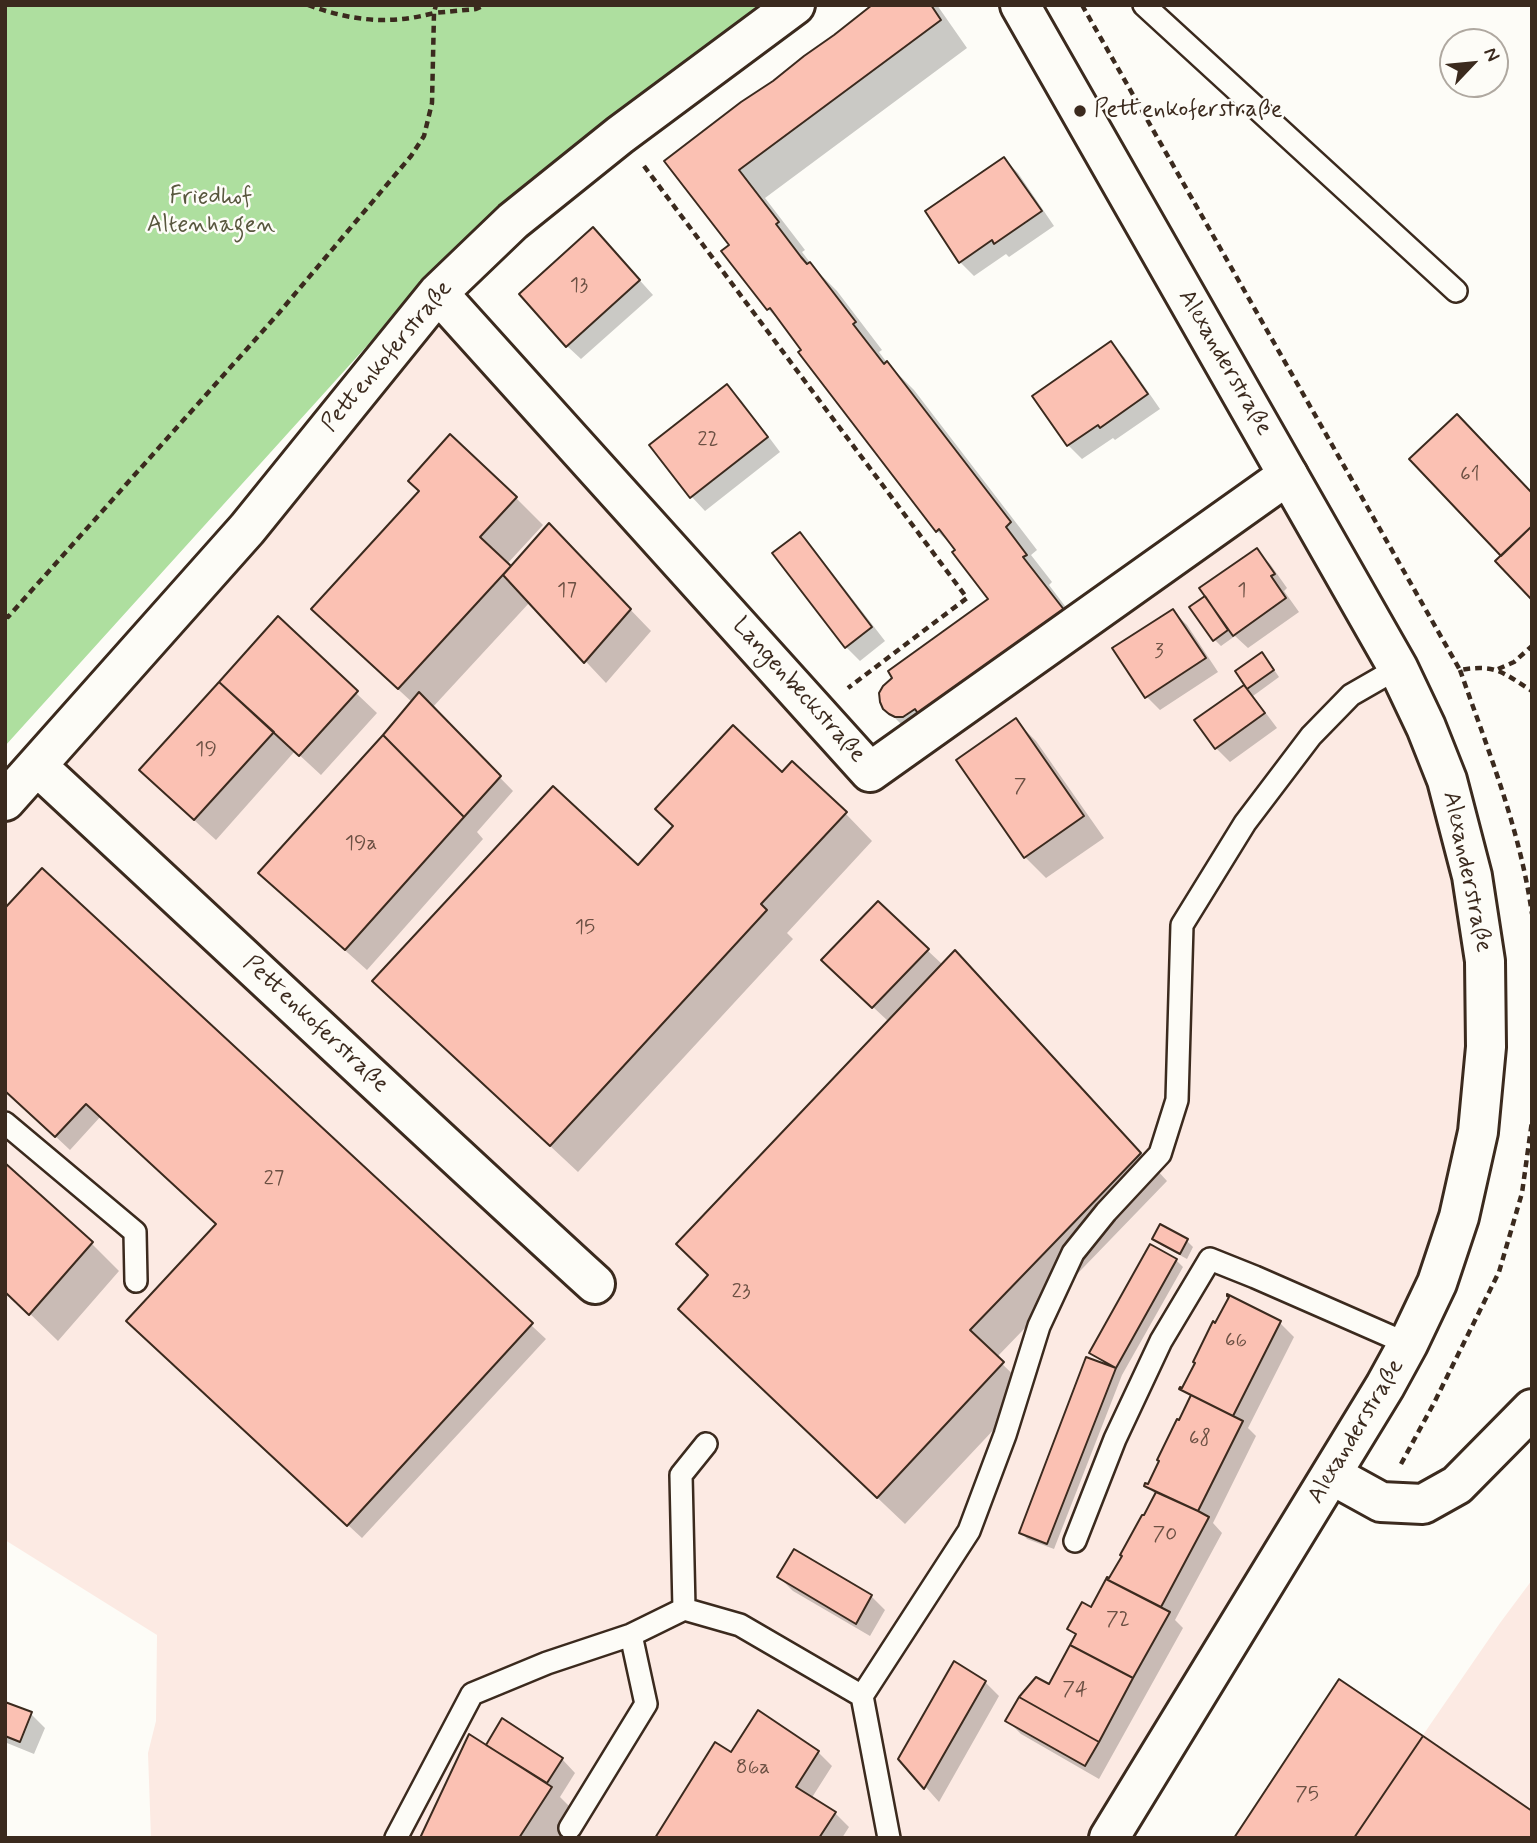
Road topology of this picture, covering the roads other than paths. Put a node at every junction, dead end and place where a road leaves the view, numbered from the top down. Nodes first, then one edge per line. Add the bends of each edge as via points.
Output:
1 (795, 5) edge
2 (1020, 5) edge
3 (1144, 5) edge
4 (1456, 291) dead end
5 (438, 293) junction
6 (1288, 475) junction
7 (1398, 668) junction
8 (37, 766) junction
9 (5, 801) edge
10 (5, 1123) edge
11 (136, 1282) dead end
12 (595, 1284) dead end
13 (1408, 1344) junction
14 (1532, 1409) edge
15 (706, 1444) dead end
16 (1332, 1475) junction
17 (1075, 1541) dead end
18 (684, 1609) junction
19 (631, 1635) junction
20 (862, 1696) junction
21 (570, 1828) dead end
22 (396, 1838) edge
23 (889, 1838) edge
24 (1109, 1838) edge

1 - 5 street, Pettenkoferstraße via 513,221
2 - 6 street, Alexanderstraße
3 - 4 lane
5 - 6 street, Langenbeckstraße via 870,772
5 - 8 street, Pettenkoferstraße via 247,529
6 - 7 street, Alexanderstraße
7 - 13 street, Alexanderstraße via 1447,780 1472,876 1485,961 1486,1047 1478,1132 1459,1217 1437,1283
7 - 20 lane via 1351,695 1311,736 1245,823 1182,925 1177,1100 1160,1154 1073,1253 1039,1326 969,1531
8 - 9 street, Pettenkoferstraße
8 - 12 street, Pettenkoferstraße
10 - 11 lane via 135,1233
13 - 16 street, Alexanderstraße
13 - 17 lane via 1210,1259 1161,1341 1115,1439
14 - 16 street via 1457,1485 1423,1504 1381,1502
15 - 18 lane via 681,1475
16 - 24 street, Alexanderstraße
18 - 19 lane
18 - 20 lane via 740,1625
19 - 21 lane via 646,1704
19 - 22 lane via 472,1694
20 - 23 lane

